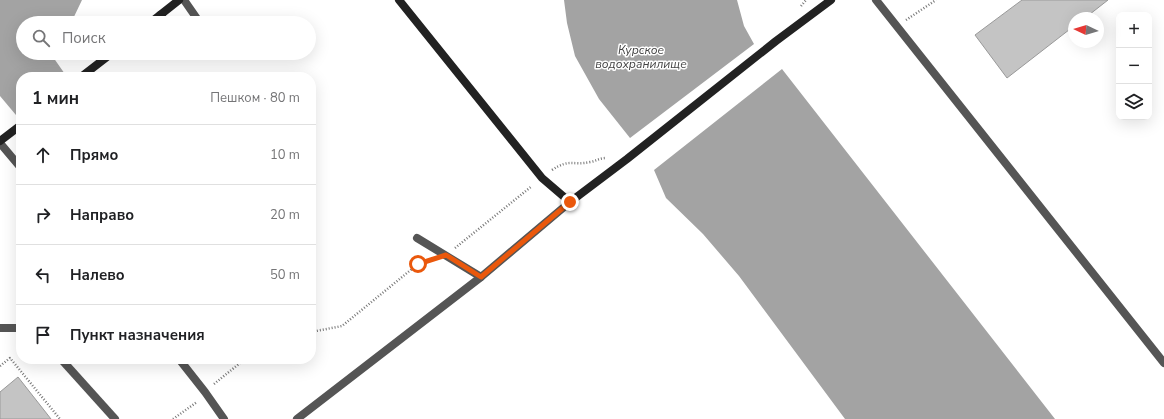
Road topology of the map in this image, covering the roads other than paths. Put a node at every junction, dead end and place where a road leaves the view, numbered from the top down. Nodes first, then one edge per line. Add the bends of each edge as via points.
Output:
1 (179, 0) edge
2 (184, 0) edge
3 (399, 0) edge
4 (831, 0) edge
5 (876, 0) edge
6 (160, 15) edge
7 (195, 16) edge
8 (104, 60) edge
9 (88, 72) edge
10 (16, 129) edge
11 (0, 142) edge
12 (16, 162) edge
13 (570, 202) junction
14 (417, 238) dead end
15 (481, 277) junction
16 (0, 328) edge
17 (16, 328) edge
18 (1164, 363) edge
19 (65, 364) edge
20 (182, 364) edge
21 (114, 419) edge
22 (224, 419) edge
23 (297, 419) edge

1 - 6 street
2 - 7 street
3 - 13 street via 542,178
4 - 13 street via 776,40
5 - 18 street
8 - 9 street
10 - 11 street
11 - 12 street
13 - 15 street
14 - 15 street
15 - 23 street
16 - 17 street
19 - 21 street
20 - 22 street

